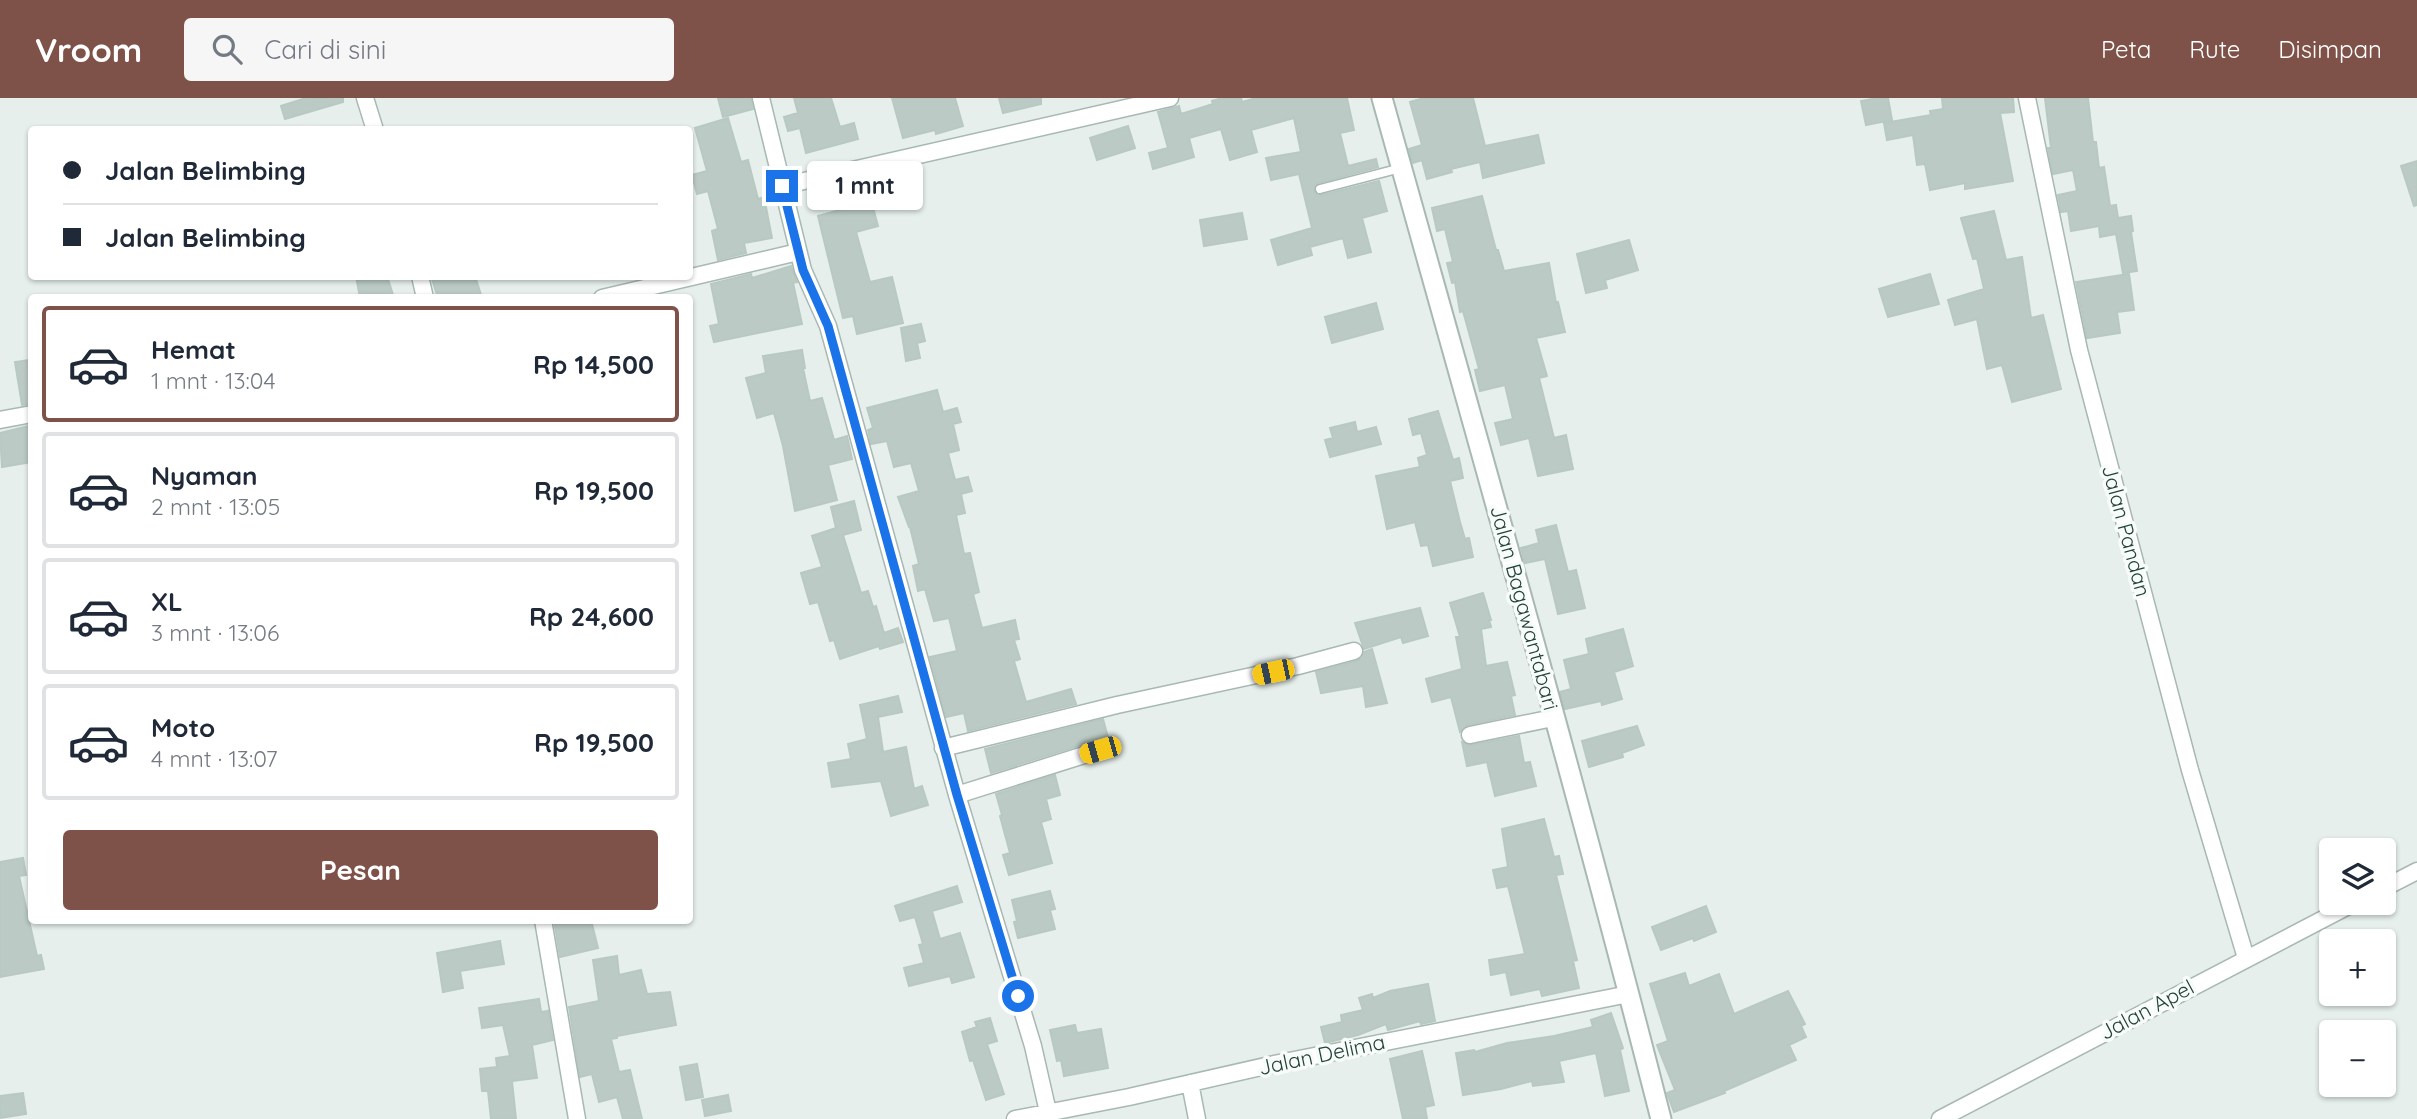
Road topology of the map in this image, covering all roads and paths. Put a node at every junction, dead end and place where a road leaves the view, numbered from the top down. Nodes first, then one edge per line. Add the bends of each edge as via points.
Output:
1 (365, 98) edge
2 (761, 98) edge
3 (1170, 98) edge
4 (1382, 98) edge
5 (2027, 98) edge
6 (374, 126) edge
7 (1402, 168) junction
8 (782, 186) junction
9 (1320, 189) dead end
10 (798, 252) junction
11 (693, 277) edge
12 (679, 280) edge
13 (619, 294) edge
14 (28, 415) edge
15 (0, 420) edge
16 (1354, 651) dead end
17 (1553, 718) junction
18 (1470, 735) dead end
19 (943, 747) junction
20 (1100, 750) dead end
21 (957, 795) junction
22 (2417, 871) edge
23 (2396, 882) edge
24 (2330, 915) edge
25 (544, 924) edge
26 (2246, 958) junction
27 (1629, 994) junction
28 (1189, 1083) junction
29 (1048, 1112) junction
30 (578, 1119) edge
31 (1015, 1119) edge
32 (1196, 1119) edge
33 (1661, 1119) edge
34 (1940, 1119) edge

1 - 6 street
2 - 8 street
3 - 8 street
4 - 7 street, Jalan Bagawantabari
5 - 26 street, Jalan Pandan via 2079,350 2190,770
7 - 9 lane
7 - 17 street, Jalan Bagawantabari
8 - 10 street
10 - 11 street
10 - 19 street via 828,326
12 - 13 street
14 - 15 street
16 - 19 street
17 - 18 street
17 - 27 street, Jalan Bagawantabari
19 - 21 street
20 - 21 street
21 - 29 street via 1033,1046
22 - 23 street
24 - 26 street, Jalan Apel
25 - 30 street
26 - 34 street, Jalan Apel
27 - 28 street, Jalan Delima
27 - 33 street, Jalan Bagawantabari
28 - 29 street, Jalan Delima
28 - 32 street
29 - 31 street, Jalan Delima

